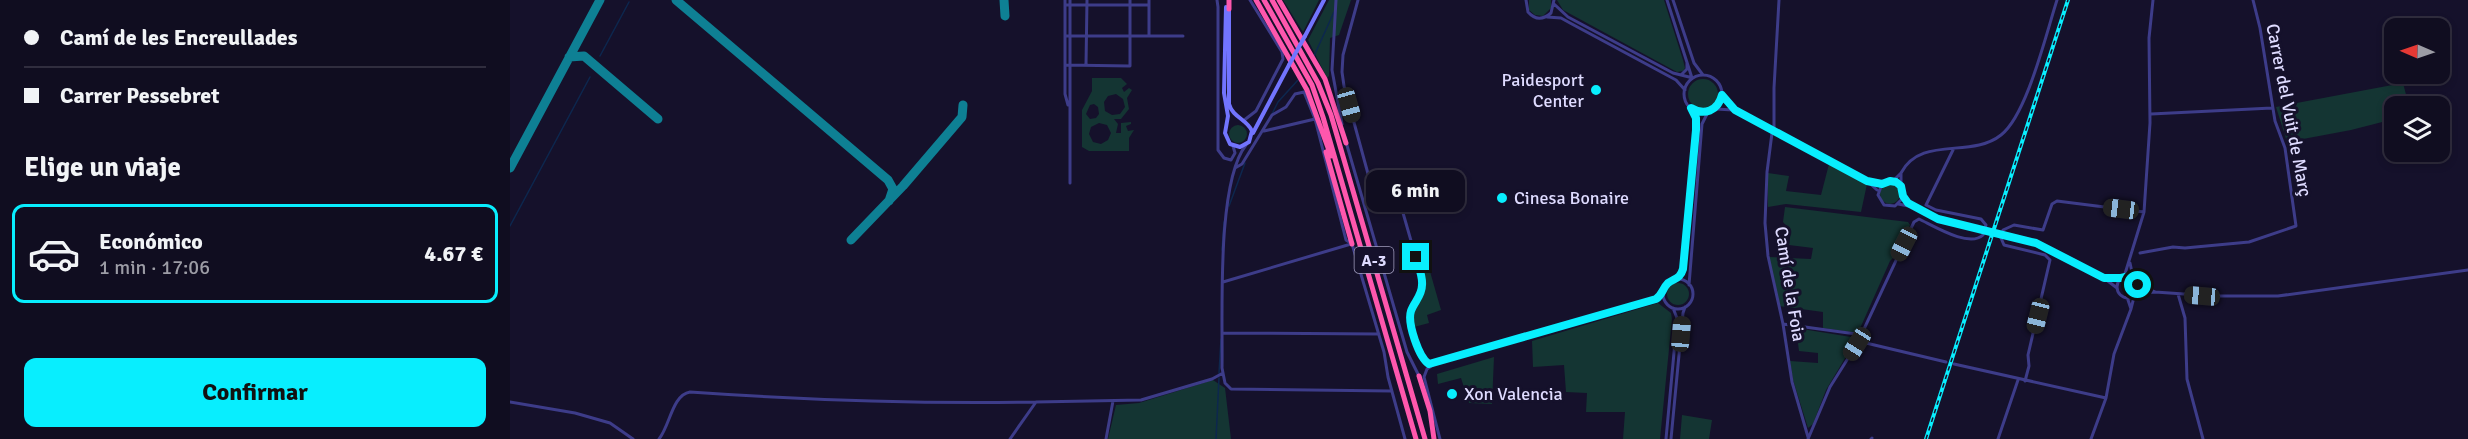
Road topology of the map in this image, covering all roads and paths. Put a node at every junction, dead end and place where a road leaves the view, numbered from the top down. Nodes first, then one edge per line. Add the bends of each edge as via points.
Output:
1 (1087, 0) edge
2 (1130, 0) edge
3 (1149, 0) edge
4 (1217, 0) edge
5 (1228, 0) edge
6 (1253, 0) edge
7 (1264, 0) edge
8 (1272, 0) edge
9 (1279, 0) edge
10 (1324, 0) edge
11 (1336, 0) edge
12 (1358, 0) edge
13 (1668, 0) edge
14 (1673, 0) edge
15 (1779, 0) edge
16 (2057, 0) edge
17 (2153, 0) edge
18 (2253, 0) edge
19 (1525, 1) edge
20 (1065, 2) edge
21 (1070, 2) edge
22 (1554, 2) edge
23 (1086, 5) junction
24 (1130, 5) junction
25 (1149, 5) junction
26 (1227, 8) junction
27 (1547, 17) junction
28 (1065, 36) junction
29 (1070, 36) junction
30 (1086, 36) junction
31 (1130, 36) junction
32 (1149, 36) junction
33 (1183, 36) dead end
34 (1303, 36) junction
35 (1291, 52) junction
36 (1687, 58) junction
37 (1065, 65) junction
38 (1070, 65) junction
39 (1086, 65) junction
40 (1703, 75) junction
41 (1680, 76) junction
42 (1692, 78) junction
43 (1308, 89) junction
44 (1685, 90) junction
45 (1065, 94) junction
46 (1070, 94) junction
47 (1722, 95) junction
48 (1314, 106) junction
49 (1691, 108) junction
50 (2272, 108) junction
51 (1714, 109) junction
52 (1735, 110) junction
53 (1708, 112) junction
54 (2151, 114) junction
55 (1070, 116) junction
56 (1261, 118) junction
57 (1315, 118) junction
58 (1241, 120) junction
59 (1248, 124) junction
60 (1227, 126) junction
61 (1774, 128) dead end
62 (1264, 131) junction
63 (1772, 133) dead end
64 (1252, 135) junction
65 (1346, 143) junction
66 (1246, 145) junction
67 (1235, 147) junction
68 (1953, 150) junction
69 (1238, 155) junction
70 (1235, 168) junction
71 (1901, 172) junction
72 (1867, 181) junction
73 (1893, 181) junction
74 (1070, 183) dead end
75 (1882, 184) junction
76 (1901, 186) junction
77 (1389, 188) junction
78 (1878, 191) junction
79 (1397, 192) junction
80 (1903, 196) junction
81 (1898, 204) junction
82 (1914, 207) junction
83 (2144, 212) junction
84 (1359, 243) junction
85 (1352, 244) junction
86 (2140, 253) dead end
87 (2130, 262) junction
88 (2468, 270) edge
89 (2133, 277) junction
90 (2104, 278) junction
91 (2122, 278) junction
92 (1676, 280) junction
93 (1224, 282) junction
94 (1689, 285) junction
95 (2138, 285) junction
96 (2117, 288) junction
97 (2155, 291) junction
98 (1663, 294) junction
99 (2135, 294) junction
100 (2178, 294) junction
101 (2127, 297) junction
102 (1656, 299) junction
103 (1665, 301) junction
104 (1685, 307) junction
105 (1673, 308) junction
106 (2131, 309) junction
107 (1783, 324) junction
108 (1223, 333) junction
109 (1379, 334) junction
110 (1860, 338) junction
111 (1946, 362) dead end
112 (1434, 364) junction
113 (1954, 364) dead end
114 (1223, 373) junction
115 (1419, 376) junction
116 (2018, 380) junction
117 (2025, 381) junction
118 (1391, 391) junction
119 (1428, 394) junction
120 (2106, 398) junction
121 (1113, 401) junction
122 (510, 402) edge
123 (1036, 402) junction
124 (1808, 438) edge
125 (633, 439) edge
126 (659, 439) edge
127 (1010, 439) edge
128 (1106, 439) edge
129 (1405, 439) edge
130 (1416, 439) edge
131 (1425, 439) edge
132 (1434, 439) edge
133 (1440, 439) edge
134 (1666, 439) edge
135 (1671, 439) edge
136 (1998, 439) edge
137 (2091, 439) edge
138 (2203, 439) edge

1 - 23 street
2 - 24 street
3 - 25 street
4 - 67 street via 1218,150 1231,160
5 - 26 highway
6 - 35 highway
6 - 58 street via 1283,59 1256,111
7 - 35 highway, A-3
8 - 131 highway, A-3 via 1318,83 1340,143
9 - 34 highway
10 - 34 main road
11 - 65 street via 1333,79
12 - 77 street via 1342,62 1344,86 1372,186
13 - 36 street
14 - 40 street via 1694,63
15 - 61 street
16 - 68 street via 2017,117 1992,141
17 - 54 street via 2149,38
18 - 50 street, Carrer del Vuit de Març
19 - 27 street via 1534,17
20 - 21 street
20 - 28 street
21 - 23 street
21 - 29 street
22 - 27 street
22 - 41 street via 1568,16
23 - 24 street
23 - 30 street
24 - 25 street
24 - 31 street
25 - 32 street
26 - 58 main road via 1228,99 1232,113
26 - 60 main road
27 - 44 street via 1561,18 1580,28 1676,80
28 - 29 street
28 - 37 street
29 - 30 street
29 - 38 street
30 - 31 street
30 - 39 street
31 - 32 street
31 - 39 street via 1130,66
32 - 33 street
34 - 56 main road, bridge
34 - 65 highway via 1325,79
35 - 43 highway, A-3
36 - 41 street via 1687,69
36 - 42 street
37 - 38 street
37 - 45 street
38 - 39 street
38 - 46 street
40 - 42 street
40 - 47 street via 1715,79
41 - 42 street
42 - 44 street
43 - 48 highway
43 - 57 street
43 - 62 street via 1295,94 1286,107 1272,116
43 - 84 highway, A-3 via 1323,117
44 - 49 street
45 - 46 street
45 - 55 street
46 - 55 street
47 - 51 street
47 - 52 street
48 - 84 highway
48 - 85 highway
49 - 53 street
49 - 92 street via 1696,130 1683,269
50 - 54 street
50 - 86 street, Carrer del Vuit de Març via 2285,148 2296,226 2249,242
51 - 52 street
51 - 53 street
52 - 72 street
53 - 94 street via 1702,124
54 - 83 street
55 - 74 street
56 - 59 main road
56 - 64 main road
57 - 62 street
57 - 85 street via 1346,240
58 - 59 main road
58 - 60 main road
59 - 64 main road
60 - 67 main road via 1225,138
62 - 70 street via 1242,164
63 - 107 street, Camí de la Foia via 1766,233 1770,273
64 - 66 main road
65 - 115 street via 1407,352
66 - 67 main road
66 - 69 street
67 - 69 street
68 - 71 street via 1916,156
68 - 110 street via 1926,205 1981,219 1986,225 1983,235 1974,240 1917,220
69 - 70 street
70 - 93 street via 1224,222
71 - 73 street
71 - 76 street
72 - 75 street
72 - 78 street
73 - 75 street
73 - 76 street
75 - 78 street
76 - 80 street
77 - 79 street
77 - 79 street via 1390,179 1399,178 1403,185
78 - 81 street via 1884,205
79 - 112 street via 1422,279 1410,320 1421,357
80 - 81 street
80 - 82 street
81 - 82 street
82 - 90 street, bridge via 1938,219 2052,250
83 - 87 street via 2133,240
83 - 117 street via 2057,201 2052,204 2043,230 2014,225 2003,230 2004,245 2050,260
84 - 130 highway, A-3
85 - 93 street
85 - 109 street
87 - 89 street
87 - 91 street
88 - 100 street via 2305,294
89 - 91 street
89 - 95 street
90 - 91 street
90 - 96 street
91 - 96 street
92 - 94 street
92 - 98 street via 1666,286
93 - 108 street
94 - 104 street via 1692,297
95 - 97 street
95 - 99 street
96 - 101 street
97 - 99 street
97 - 100 street
98 - 102 street
98 - 103 street
99 - 101 street
99 - 106 street
100 - 138 street via 2185,318 2187,379
101 - 106 street
102 - 103 street
102 - 112 street
103 - 105 street
104 - 105 street
104 - 135 street
105 - 134 street via 1677,318
106 - 120 street via 2114,354
107 - 110 street via 1856,334
107 - 124 street, Camí de la Foia via 1792,382
108 - 109 street
108 - 114 street
109 - 118 street
110 - 111 street via 1866,343
110 - 124 street via 1830,387
112 - 119 street via 1424,378
113 - 116 street
114 - 118 street via 1231,389
114 - 121 street via 1141,400
115 - 119 street
115 - 132 highway
116 - 117 street
116 - 136 street
117 - 120 street
118 - 129 street
119 - 133 street
120 - 137 street
121 - 123 street
121 - 128 street
122 - 125 street via 610,423
123 - 126 street via 955,403 690,392 681,395
123 - 127 street

